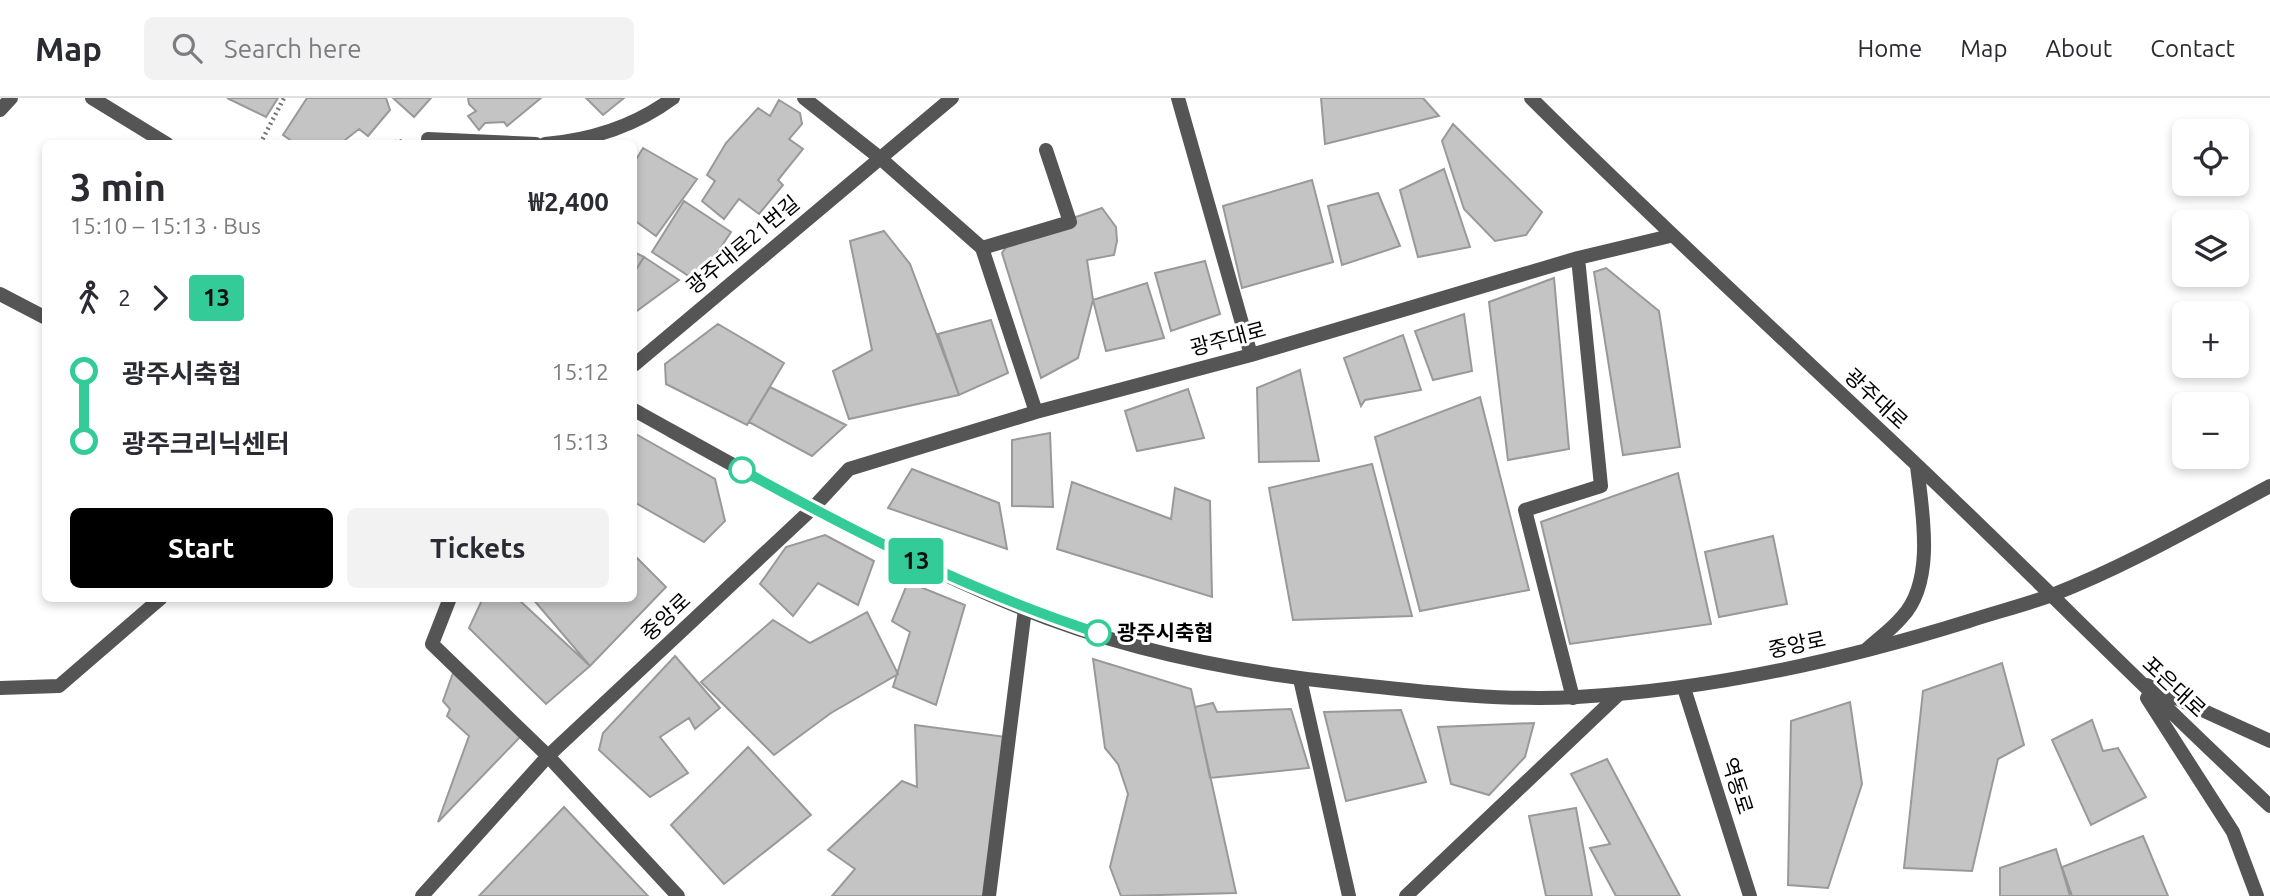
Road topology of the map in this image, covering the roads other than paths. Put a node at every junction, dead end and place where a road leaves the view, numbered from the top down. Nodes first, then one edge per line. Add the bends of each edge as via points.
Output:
1 (11, 98) edge
2 (92, 98) edge
3 (673, 98) edge
4 (804, 98) edge
5 (952, 98) edge
6 (1178, 98) edge
7 (1531, 98) edge
8 (0, 110) edge
9 (428, 139) dead end
10 (160, 140) edge
11 (450, 140) edge
12 (584, 140) edge
13 (1046, 150) dead end
14 (880, 158) junction
15 (1670, 236) junction
16 (982, 247) junction
17 (1578, 258) junction
18 (0, 294) edge
19 (42, 316) edge
20 (1251, 355) junction
21 (637, 362) edge
22 (637, 412) edge
23 (1035, 412) junction
24 (1917, 466) junction
25 (2270, 486) edge
26 (812, 509) junction
27 (2052, 595) junction
28 (156, 602) edge
29 (448, 602) edge
30 (1025, 610) junction
31 (1864, 652) junction
32 (1300, 679) junction
33 (2134, 679) junction
34 (0, 688) edge
35 (1684, 688) junction
36 (1619, 694) junction
37 (1573, 698) junction
38 (2270, 741) edge
39 (548, 756) junction
40 (2270, 806) edge
41 (1423, 891) edge
42 (422, 896) edge
43 (678, 896) edge
44 (989, 896) edge
45 (1349, 896) edge
46 (1406, 896) edge
47 (1750, 896) edge
48 (2257, 896) edge

1 - 8 street
2 - 10 street
3 - 12 street via 621,128
4 - 14 street
5 - 14 street, 광주대로21번길
6 - 20 street
7 - 15 street, 광주대로
9 - 11 street
13 - 16 street via 1070,222
14 - 16 street
14 - 21 street, 광주대로21번길
15 - 17 street, 광주대로
15 - 24 street, 광주대로
16 - 23 street
17 - 20 street, 광주대로
17 - 37 street via 1601,486 1525,510
18 - 19 street
20 - 23 street, 광주대로
22 - 26 street, 중앙로
23 - 26 street, 광주대로 via 849,469
24 - 27 street, 광주대로
24 - 31 street via 1925,535 1921,579 1905,615
25 - 27 street, 중앙로
26 - 30 street, 중앙로
26 - 39 street, 중앙로
27 - 31 street, 중앙로
27 - 33 street, 포은대로
28 - 34 street via 59,686
29 - 39 street via 432,644
30 - 32 street, 중앙로 via 1172,656
30 - 44 street
31 - 35 street, 중앙로
32 - 37 street, 중앙로 via 1480,696
32 - 45 street
33 - 38 street
33 - 40 street, 포은대로
33 - 48 street via 2233,832
35 - 36 street, 중앙로
35 - 47 street, 역동로
36 - 37 street, 중앙로
36 - 41 street
39 - 42 street, 중앙로
39 - 43 street
41 - 46 street

